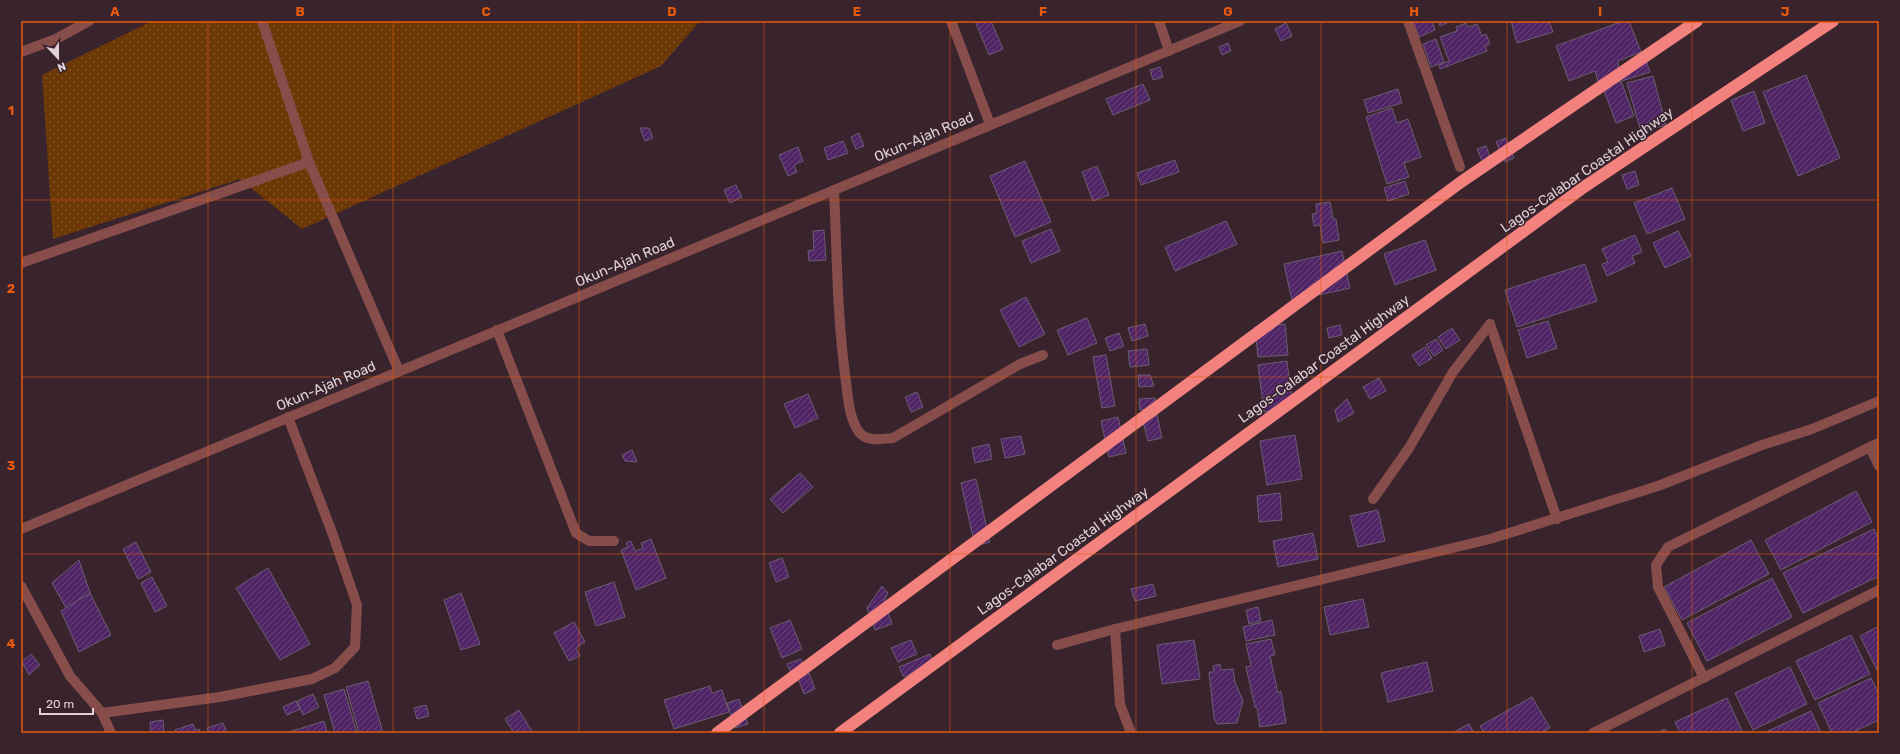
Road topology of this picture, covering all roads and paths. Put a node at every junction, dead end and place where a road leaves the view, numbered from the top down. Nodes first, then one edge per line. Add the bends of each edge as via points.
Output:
1 (89, 21) edge
2 (262, 21) edge
3 (951, 21) edge
4 (1159, 21) edge
5 (1240, 21) edge
6 (1408, 21) edge
7 (1697, 21) edge
8 (1834, 21) edge
9 (1169, 50) junction
10 (21, 52) edge
11 (990, 124) junction
12 (309, 162) junction
13 (1460, 167) dead end
14 (834, 190) junction
15 (21, 263) edge
16 (497, 330) junction
17 (1043, 354) dead end
18 (399, 371) junction
19 (1879, 401) edge
20 (288, 417) junction
21 (1874, 445) edge
22 (1879, 466) edge
23 (1373, 499) dead end
24 (1557, 519) junction
25 (21, 529) edge
26 (614, 541) dead end
27 (21, 586) edge
28 (1879, 590) edge
29 (1115, 629) junction
30 (1057, 645) dead end
31 (1704, 678) junction
32 (102, 713) junction
33 (111, 733) edge
34 (717, 733) edge
35 (840, 733) edge
36 (1131, 733) edge
37 (1593, 733) edge

1 - 10 street via 56,39
2 - 12 street
3 - 11 street
4 - 9 street
5 - 9 street, Okun-Ajah Road
6 - 13 street
7 - 34 highway via 1462,182
8 - 35 highway, Lagos-Calabar Coastal Highway via 1584,188
9 - 11 street, Okun-Ajah Road
11 - 14 street, Okun-Ajah Road
12 - 15 street
12 - 18 street
14 - 16 street, Okun-Ajah Road
14 - 17 street via 842,352 848,399 860,433 871,439 893,438 1020,364
16 - 18 street, Okun-Ajah Road
16 - 26 street via 576,533 589,541
18 - 20 street, Okun-Ajah Road
19 - 24 street via 1812,429 1762,445 1658,486
20 - 25 street, Okun-Ajah Road
20 - 32 street via 357,605 355,646 335,668 312,679 220,697
21 - 22 street
21 - 31 street via 1668,547 1656,565 1658,587
23 - 24 street via 1409,448 1454,372 1490,324
24 - 29 street via 1475,543
27 - 32 street via 70,676
28 - 31 street
29 - 30 street
29 - 36 street via 1120,704
31 - 37 street
32 - 33 street

